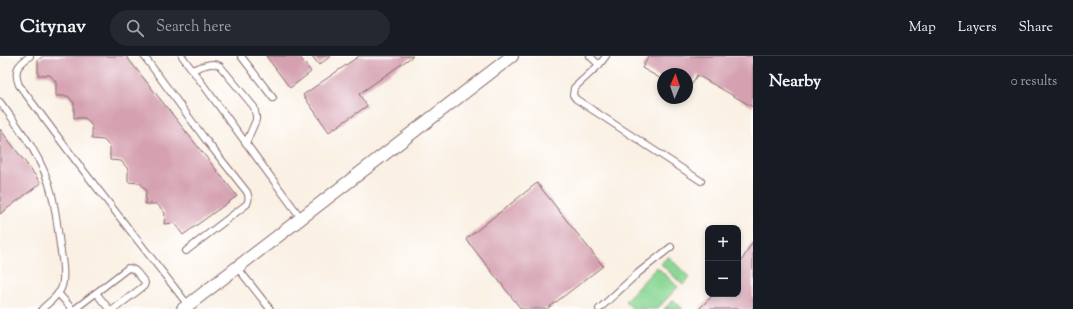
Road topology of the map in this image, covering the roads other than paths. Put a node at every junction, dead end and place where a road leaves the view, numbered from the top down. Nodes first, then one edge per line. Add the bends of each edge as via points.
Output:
1 (30, 56) edge
2 (144, 56) edge
3 (182, 56) edge
4 (241, 56) edge
5 (512, 56) edge
6 (590, 56) edge
7 (606, 56) edge
8 (599, 65) junction
9 (192, 70) junction
10 (272, 98) dead end
11 (0, 102) edge
12 (246, 143) junction
13 (701, 181) dead end
14 (301, 218) junction
15 (670, 248) dead end
16 (186, 251) dead end
17 (237, 268) junction
18 (58, 293) junction
19 (96, 293) junction
20 (185, 307) edge
21 (42, 309) edge
22 (72, 309) edge
23 (75, 309) edge
24 (109, 309) edge
25 (114, 309) edge
26 (270, 309) edge
27 (599, 309) edge

1 - 20 lane via 17,69 19,85
2 - 16 lane via 249,197 247,204
3 - 9 lane
4 - 10 lane
5 - 14 street
6 - 8 lane
7 - 8 lane
8 - 13 lane via 574,88 573,96
9 - 12 lane
9 - 12 lane via 217,64 254,107 256,120
11 - 18 lane via 22,131 43,167 52,194 62,262 63,281
12 - 14 lane
14 - 17 street
15 - 27 lane
17 - 20 street
17 - 26 lane
18 - 21 lane
18 - 22 lane
19 - 23 lane
19 - 24 lane
19 - 25 lane via 128,268 135,270 144,281 144,286

